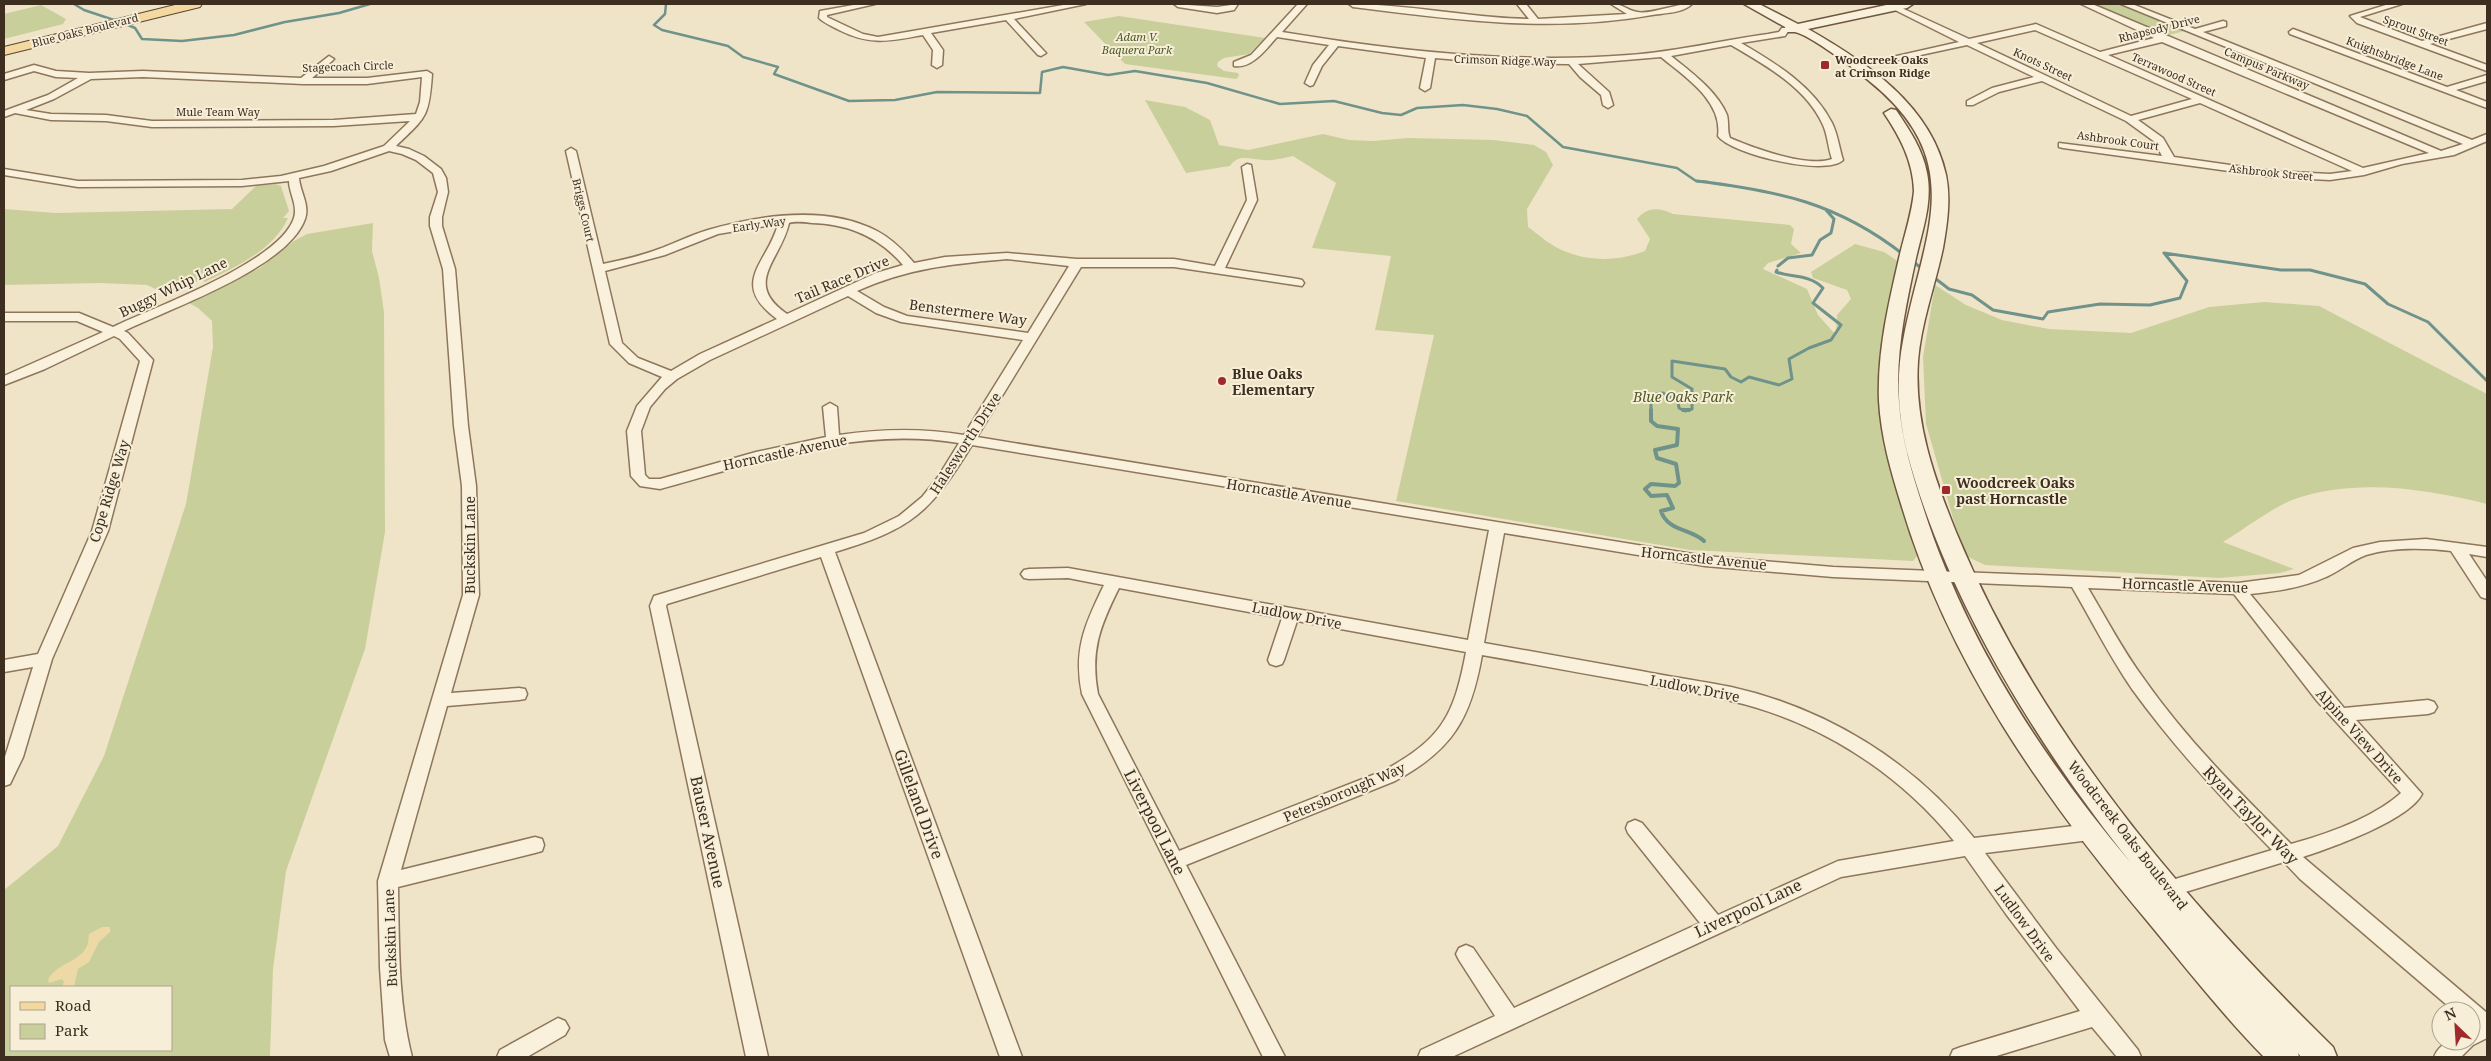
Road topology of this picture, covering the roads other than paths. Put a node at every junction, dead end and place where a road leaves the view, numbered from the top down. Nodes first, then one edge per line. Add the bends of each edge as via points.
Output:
1 (168, 4) edge
2 (195, 4) edge
3 (871, 4) edge
4 (1082, 4) edge
5 (1178, 4) edge
6 (1234, 4) edge
7 (1303, 4) edge
8 (1353, 4) edge
9 (1521, 4) edge
10 (1615, 4) edge
11 (1688, 4) edge
12 (1735, 4) edge
13 (1750, 4) edge
14 (1906, 4) edge
15 (2085, 4) edge
16 (2125, 4) edge
17 (2398, 4) edge
18 (1366, 5) edge
19 (1890, 5) edge
20 (134, 15) junction
21 (1637, 16) junction
22 (1008, 17) junction
23 (1536, 23) junction
24 (2223, 24) dead end
25 (84, 26) junction
26 (2487, 26) edge
27 (1790, 29) junction
28 (925, 31) junction
29 (2194, 31) junction
30 (2293, 32) dead end
31 (1276, 34) junction
32 (2163, 39) junction
33 (1969, 42) junction
34 (1734, 43) junction
35 (4, 44) edge
36 (1334, 44) junction
37 (2420, 44) junction
38 (4, 51) edge
39 (1041, 53) dead end
40 (1664, 55) junction
41 (2099, 55) junction
42 (1431, 57) junction
43 (328, 59) dead end
44 (1891, 60) dead end
45 (1572, 62) junction
46 (1237, 64) dead end
47 (937, 65) dead end
48 (2487, 68) edge
49 (89, 76) junction
50 (4, 78) edge
51 (2043, 78) junction
52 (2487, 78) edge
53 (303, 81) junction
54 (1310, 83) dead end
55 (1425, 88) dead end
56 (2446, 90) junction
57 (2201, 100) junction
58 (1970, 104) dead end
59 (1608, 105) dead end
60 (2487, 106) edge
61 (17, 111) junction
62 (4, 114) edge
63 (420, 117) junction
64 (2130, 119) junction
65 (2487, 137) edge
66 (2472, 144) junction
67 (2063, 146) dead end
68 (388, 148) junction
69 (571, 151) dead end
70 (2441, 154) junction
71 (2170, 160) junction
72 (1247, 167) dead end
73 (4, 172) edge
74 (2364, 172) junction
75 (294, 176) junction
76 (784, 220) junction
77 (1077, 263) junction
78 (912, 267) junction
79 (598, 269) junction
80 (1218, 269) junction
81 (1298, 283) dead end
82 (847, 290) junction
83 (4, 317) edge
84 (786, 319) junction
85 (115, 331) junction
86 (1032, 337) junction
87 (672, 376) junction
88 (4, 381) edge
89 (830, 407) dead end
90 (833, 440) junction
91 (968, 440) junction
92 (645, 483) joint
93 (1497, 528) junction
94 (2456, 547) junction
95 (827, 551) junction
96 (2487, 552) edge
97 (1029, 574) dead end
98 (1937, 576) junction
99 (1964, 577) junction
100 (1114, 581) junction
101 (2076, 582) junction
102 (2238, 589) junction
103 (2487, 593) edge
104 (658, 606) joint
105 (1291, 614) junction
106 (1476, 648) junction
107 (44, 659) junction
108 (1276, 660) dead end
109 (4, 666) edge
110 (519, 694) dead end
111 (441, 700) junction
112 (2428, 707) dead end
113 (2341, 715) junction
114 (4, 779) edge
115 (1635, 828) dead end
116 (2090, 832) junction
117 (535, 844) dead end
118 (1969, 846) junction
119 (2288, 855) junction
120 (1174, 861) junction
121 (388, 881) junction
122 (2169, 889) junction
123 (1714, 925) junction
124 (1466, 954) dead end
125 (2457, 1001) edge
126 (2096, 1016) junction
127 (1510, 1020) junction
128 (558, 1028) dead end
129 (401, 1057) edge
130 (508, 1057) edge
131 (756, 1057) edge
132 (1011, 1057) edge
133 (1274, 1057) edge
134 (1429, 1057) edge
135 (1961, 1057) edge
136 (2130, 1057) edge
137 (2284, 1057) edge
138 (2322, 1057) edge

1 - 20 main road, Blue Oaks Boulevard
2 - 20 main road, Blue Oaks Boulevard
3 - 28 street via 823,13 823,18 872,40 884,41
4 - 22 street
5 - 6 street via 1217,10 1231,8
7 - 31 street
8 - 18 street
9 - 23 street
10 - 21 street
11 - 21 street
12 - 27 main road, Woodcreek Oaks Boulevard
13 - 27 main road, Woodcreek Oaks Boulevard
14 - 19 main road, Crimson Ridge Way
15 - 32 street, Campus Parkway
16 - 29 street, Campus Parkway
17 - 37 street, Sprout Street via 2354,16
18 - 23 street via 1473,20
19 - 27 main road, Crimson Ridge Way
19 - 33 street, Knots Street
20 - 25 main road, Blue Oaks Boulevard
21 - 23 street
22 - 28 street
22 - 39 street
24 - 29 street, Rhapsody Drive
25 - 35 main road, Blue Oaks Boulevard
25 - 38 main road, Blue Oaks Boulevard
26 - 37 street
27 - 34 street, Crimson Ridge Way via 1782,34
27 - 98 main road, Woodcreek Oaks Boulevard via 1857,78 1881,102 1901,127 1916,158 1922,185 1890,336 1889,401 1895,447 1914,516
27 - 99 main road, Woodcreek Oaks Boulevard via 1835,49 1869,74 1897,101 1927,142 1935,160 1941,188 1940,216 1912,342 1912,423 1926,483
28 - 47 street via 938,50
29 - 32 street, Rhapsody Drive
29 - 66 street, Campus Parkway
30 - 56 street, Knightsbridge Lane
31 - 36 street, Crimson Ridge Way
31 - 46 street via 1254,57
32 - 41 street, Rhapsody Drive
32 - 70 street, Campus Parkway
33 - 41 street, Terrawood Street via 2036,27
33 - 44 street, Terrawood Street
33 - 51 street, Knots Street
34 - 40 street, Crimson Ridge Way
34 - 40 street via 1779,71 1816,106 1827,123 1838,160 1825,164 1783,158 1726,140 1717,106 1698,84
36 - 42 street, Crimson Ridge Way
36 - 54 street via 1318,65
37 - 48 street, Sprout Street
40 - 45 street, Crimson Ridge Way
41 - 57 street, Terrawood Street
42 - 45 street, Crimson Ridge Way
42 - 55 street
43 - 53 street
45 - 59 street via 1606,94
49 - 50 street, Stagecoach Circle via 56,74 34,68
49 - 53 street, Stagecoach Circle via 143,74
49 - 61 street
51 - 58 street via 1992,91
51 - 64 street, Knots Street
52 - 56 street
53 - 63 street, Stagecoach Circle via 367,81 426,74 425,102
56 - 60 street, Knightsbridge Lane
57 - 64 street
57 - 74 street, Terrawood Street
61 - 62 street
61 - 63 street, Mule Team Way via 51,117 106,118 152,124 334,123
63 - 68 street
64 - 71 street, Knots Street via 2159,140
65 - 66 street, Ashbrook Street
66 - 70 street, Ashbrook Street
67 - 71 street, Ashbrook Court
68 - 75 street
68 - 111 street, Buckskin Lane via 405,151 431,166 440,178 443,192 436,217 450,269 461,426 469,486 471,595
69 - 79 street, Briggs Court
70 - 74 street, Ashbrook Street
71 - 74 street, Ashbrook Street via 2288,176 2330,177
72 - 80 street via 1252,200
73 - 75 street via 78,184 242,183
75 - 85 street, Buggy Whip Lane via 294,189 301,200 302,211 296,227 282,243 251,265
76 - 78 street, Early Way via 828,221 873,232 893,243
76 - 79 street, Early Way via 728,228 655,255
76 - 84 street via 775,248 763,266 759,284 770,308
77 - 78 street, Tail Race Drive via 984,256
77 - 80 street, Tail Race Drive via 1174,263
77 - 86 street, Halesworth Drive
78 - 82 street, Tail Race Drive
79 - 87 street, Briggs Court via 616,344 639,365
80 - 81 street, Tail Race Drive
82 - 84 street, Tail Race Drive
82 - 86 street, Benstermere Way via 880,310 905,319
83 - 85 street via 80,317
84 - 87 street, Tail Race Drive
85 - 88 street, Buggy Whip Lane
85 - 107 street, Cope Ridge Way via 147,360 100,531
86 - 91 street, Halesworth Drive
87 - 92 street, Tail Race Drive via 644,406 634,431 638,476
89 - 90 street
90 - 91 street, Horncastle Avenue via 922,434
90 - 92 street, Horncastle Avenue via 781,450 660,484
91 - 93 street, Horncastle Avenue
91 - 95 street, Halesworth Drive via 936,490 910,514 869,537
93 - 98 street, Horncastle Avenue via 1705,561 1833,572
93 - 106 street, Petersborough Way
94 - 96 street, Horncastle Avenue
94 - 102 street, Horncastle Avenue via 2390,545 2363,551 2340,560 2321,573 2293,582
94 - 103 street
95 - 104 street, Halesworth Drive via 668,596 660,600
95 - 132 street, Gilleland Drive
97 - 100 street, Ludlow Drive via 1068,573
98 - 99 street, Horncastle Avenue
98 - 116 main road, Woodcreek Oaks Boulevard via 2010,716
99 - 101 street, Horncastle Avenue
99 - 122 main road, Woodcreek Oaks Boulevard via 2034,707 2080,776
100 - 105 street, Ludlow Drive
100 - 120 street, Liverpool Lane via 1086,642 1085,676 1099,712
101 - 102 street, Horncastle Avenue
101 - 119 street, Ryan Taylor Way via 2137,683 2167,723
102 - 113 street, Alpine View Drive
104 - 131 street, Bauser Avenue
105 - 106 street, Ludlow Drive
105 - 108 street
106 - 118 street, Ludlow Drive via 1731,694 1786,710 1839,734 1888,766 1935,806
106 - 120 street, Petersborough Way via 1463,704 1453,725 1438,745 1416,762 1389,776
107 - 109 street
107 - 114 street via 14,757
110 - 111 street
111 - 121 street, Buckskin Lane
112 - 113 street
113 - 119 street, Alpine View Drive via 2413,794 2398,807 2357,829
115 - 123 street
116 - 118 street, Liverpool Lane
116 - 137 main road, Woodcreek Oaks Boulevard via 2217,985
117 - 121 street
118 - 123 street, Liverpool Lane via 1838,869
118 - 126 street, Ludlow Drive
119 - 122 street, Alpine View Drive
119 - 125 street, Ryan Taylor Way
120 - 133 street, Liverpool Lane
121 - 129 street, Buckskin Lane via 390,968 396,1040
122 - 138 main road, Woodcreek Oaks Boulevard via 2245,977
123 - 127 street, Liverpool Lane
124 - 127 street
126 - 135 street
126 - 136 street, Ludlow Drive
127 - 134 street, Liverpool Lane
128 - 130 street

